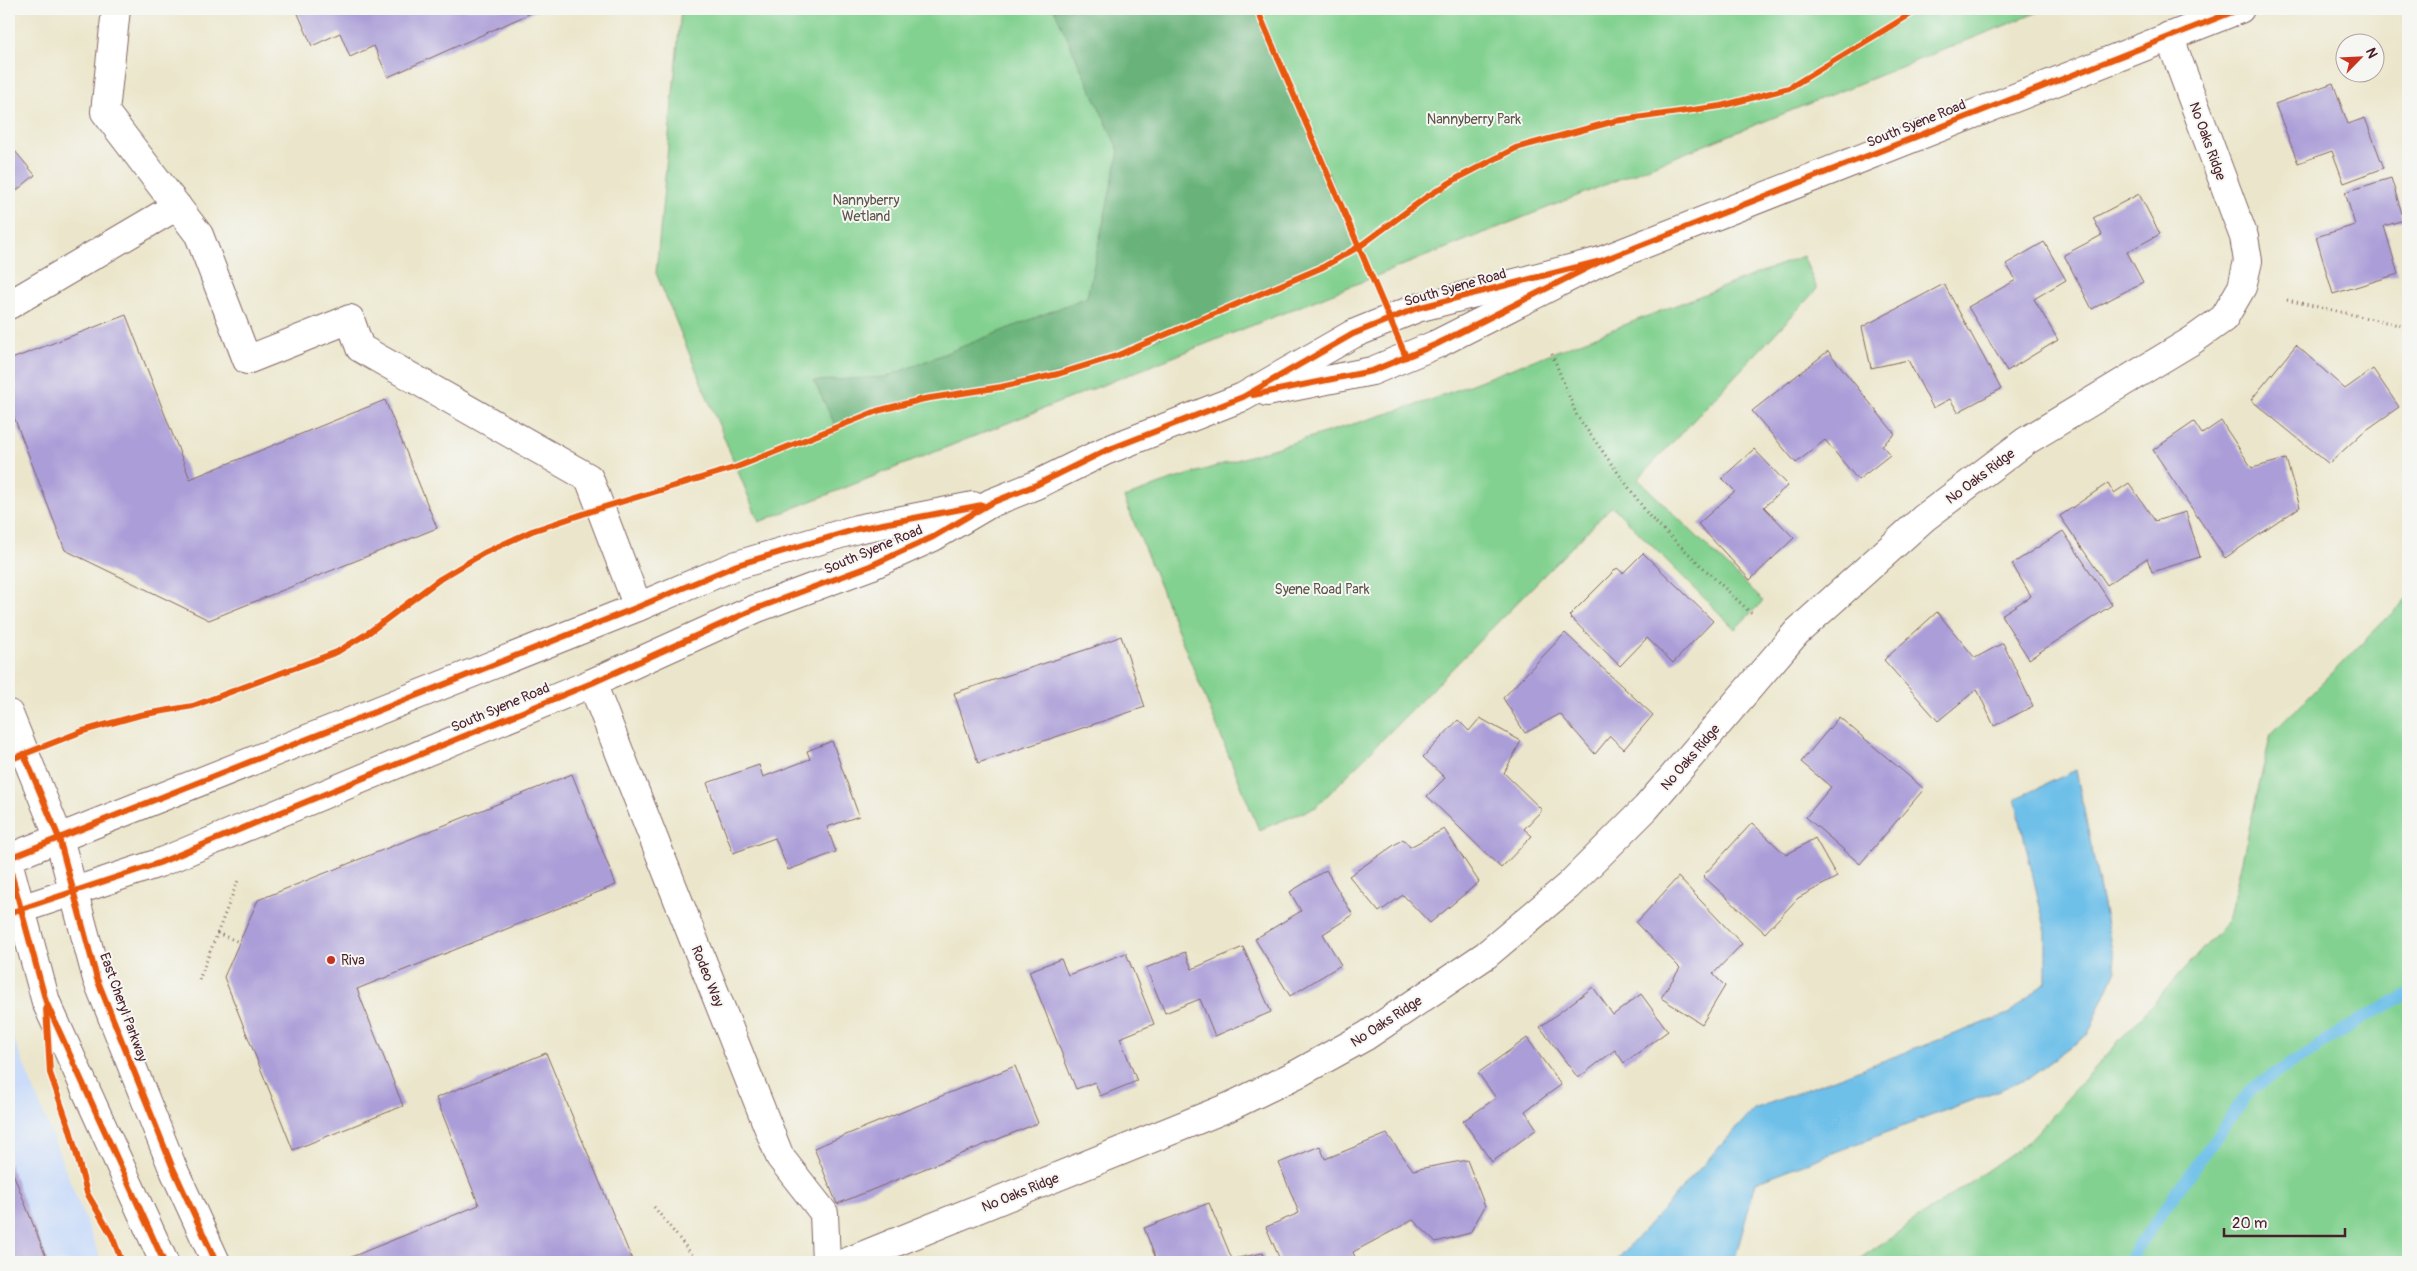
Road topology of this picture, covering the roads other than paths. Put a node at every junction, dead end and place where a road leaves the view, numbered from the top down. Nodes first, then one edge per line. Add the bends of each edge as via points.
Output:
1 (116, 9) edge
2 (2240, 9) edge
3 (2169, 36) junction
4 (177, 206) junction
5 (1601, 261) junction
6 (9, 305) edge
7 (1243, 397) junction
8 (992, 503) junction
9 (638, 608) junction
10 (592, 683) junction
11 (9, 714) edge
12 (59, 838) junction
13 (9, 858) edge
14 (9, 864) edge
15 (75, 891) junction
16 (15, 911) edge
17 (164, 1262) edge
18 (216, 1262) edge
19 (826, 1262) edge
20 (847, 1262) edge

1 - 4 street via 105,112
2 - 3 street, South Syene Road
3 - 5 street, South Syene Road
3 - 20 street, No Oaks Ridge via 2244,237 2248,261 2242,287 2224,318 2026,441 1924,518 1797,632 1646,808 1575,878 1478,960 1366,1036 1229,1107
4 - 6 street
4 - 9 street via 199,236 247,360 350,319 360,348 589,478
5 - 7 street, South Syene Road via 1418,308 1353,334
5 - 7 street, South Syene Road via 1437,344 1372,371
7 - 8 street, South Syene Road via 1105,450 1036,486
8 - 9 street, South Syene Road via 857,529 737,565
8 - 10 street, South Syene Road via 933,538 870,566 755,609
9 - 12 street, South Syene Road
10 - 15 street, South Syene Road via 159,862
10 - 19 street, Rodeo Way via 780,1157 824,1213
11 - 12 street, East Cheryl Parkway
12 - 13 street, South Syene Road
12 - 15 street, East Cheryl Parkway
14 - 16 street
15 - 16 street, South Syene Road
15 - 18 street, East Cheryl Parkway via 97,979 172,1166
16 - 17 street via 46,1002

